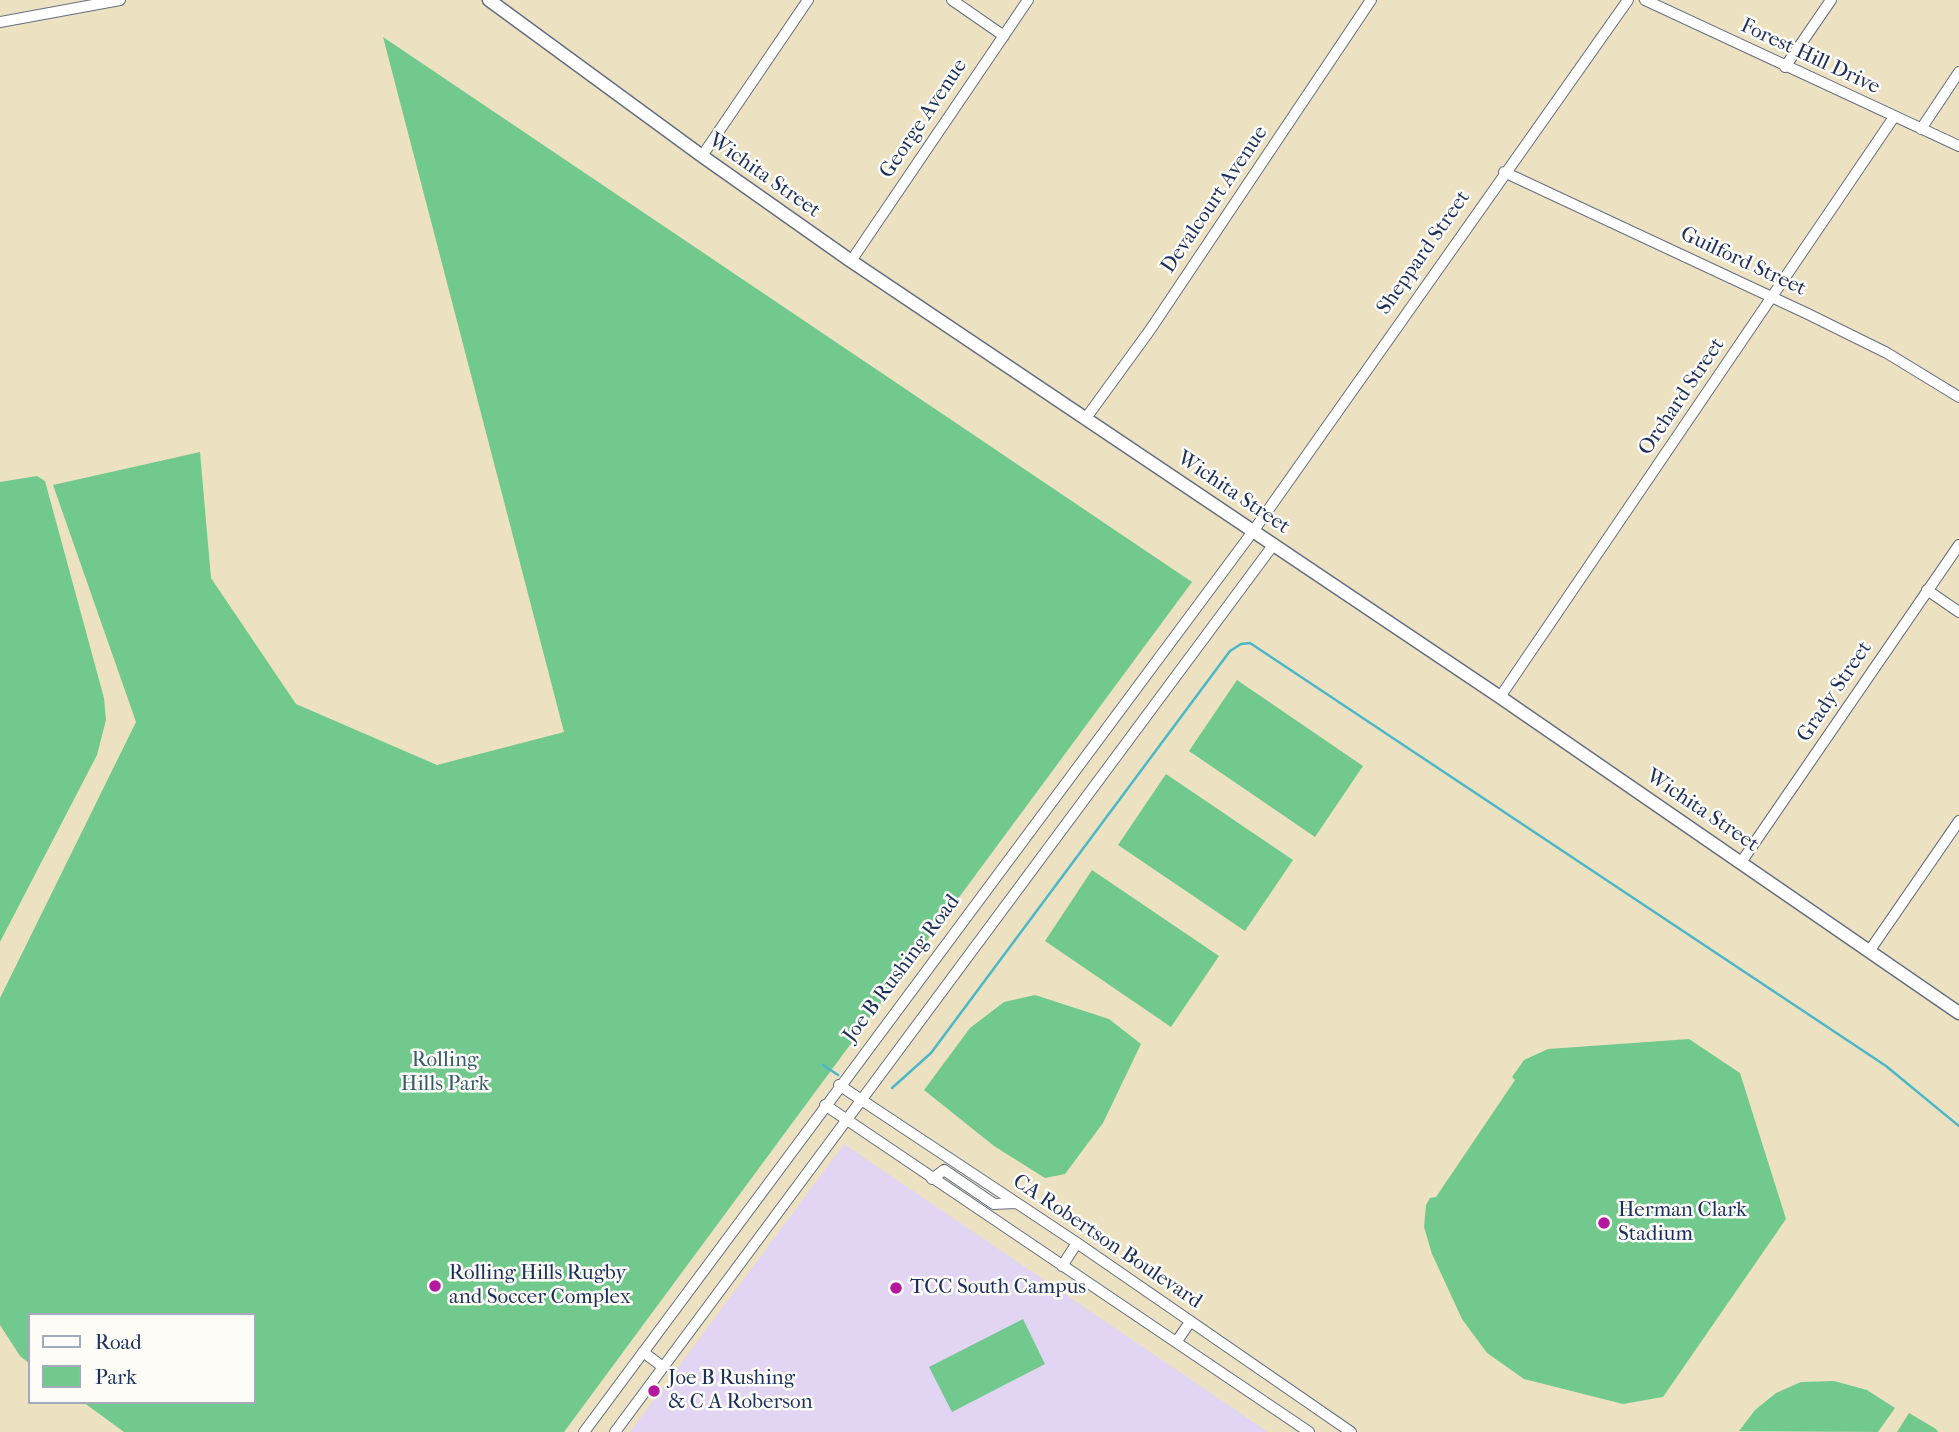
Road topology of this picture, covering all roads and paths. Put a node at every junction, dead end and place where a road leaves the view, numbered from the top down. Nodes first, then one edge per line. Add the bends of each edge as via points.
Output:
1 (120, 0) edge
2 (489, 0) edge
3 (808, 0) edge
4 (952, 0) edge
5 (1028, 0) edge
6 (1371, 0) edge
7 (1628, 0) edge
8 (1645, 0) edge
9 (1830, 0) edge
10 (0, 22) edge
11 (1004, 36) junction
12 (1785, 67) junction
13 (1959, 72) edge
14 (1894, 117) junction
15 (1921, 128) junction
16 (1959, 146) edge
17 (702, 156) junction
18 (1504, 172) junction
19 (851, 261) junction
20 (1772, 299) junction
21 (1959, 397) edge
22 (1086, 418) junction
23 (1254, 530) junction
24 (1274, 544) junction
25 (1959, 545) edge
26 (1927, 590) junction
27 (1959, 612) edge
28 (1500, 697) junction
29 (1959, 821) edge
30 (1742, 861) junction
31 (1870, 950) junction
32 (1959, 1013) edge
33 (839, 1085) junction
34 (861, 1101) junction
35 (825, 1105) junction
36 (847, 1120) junction
37 (932, 1179) junction
38 (1015, 1203) junction
39 (1077, 1243) junction
40 (1062, 1266) junction
41 (1190, 1322) junction
42 (1177, 1341) junction
43 (643, 1352) junction
44 (663, 1367) junction
45 (584, 1432) edge
46 (614, 1432) edge
47 (1309, 1432) edge
48 (1349, 1432) edge

1 - 10 street
2 - 17 main road, Wichita Street
3 - 17 street
4 - 11 street
5 - 11 street, George Avenue
6 - 22 street, Devalcourt Avenue
7 - 18 street, Sheppard Street
8 - 12 street, Forest Hill Drive
9 - 12 street
11 - 19 street, George Avenue
12 - 14 street, Forest Hill Drive
13 - 15 street
14 - 15 street, Forest Hill Drive
14 - 20 street, Orchard Street
15 - 16 street, Forest Hill Drive
17 - 19 main road, Wichita Street
18 - 20 street, Guilford Street
18 - 23 street, Sheppard Street
19 - 22 main road, Wichita Street
20 - 21 street, Guilford Street via 1887,354
20 - 28 street, Orchard Street
22 - 23 main road, Wichita Street
23 - 24 main road, Wichita Street
23 - 33 street, Joe B Rushing Road
24 - 28 main road, Wichita Street
24 - 34 street
25 - 26 street, Grady Street
26 - 27 street
26 - 30 street, Grady Street
28 - 30 main road, Wichita Street
29 - 31 street
30 - 31 main road, Wichita Street
31 - 32 main road, Wichita Street
33 - 34 street, CA Robertson Boulevard
33 - 35 street, Joe B Rushing Road
34 - 36 street
34 - 38 street, CA Robertson Boulevard
35 - 36 street, CA Robertson Boulevard
35 - 43 street, Joe B Rushing Road
36 - 37 street, CA Robertson Boulevard
36 - 44 street
37 - 38 street via 944,1170 994,1204
37 - 40 street, CA Robertson Boulevard
38 - 39 street, CA Robertson Boulevard
39 - 40 street
39 - 41 street, CA Robertson Boulevard
40 - 42 street, CA Robertson Boulevard
41 - 42 street
41 - 48 street, CA Robertson Boulevard
42 - 47 street, CA Robertson Boulevard
43 - 44 street
43 - 45 street, Joe B Rushing Road
44 - 46 street

